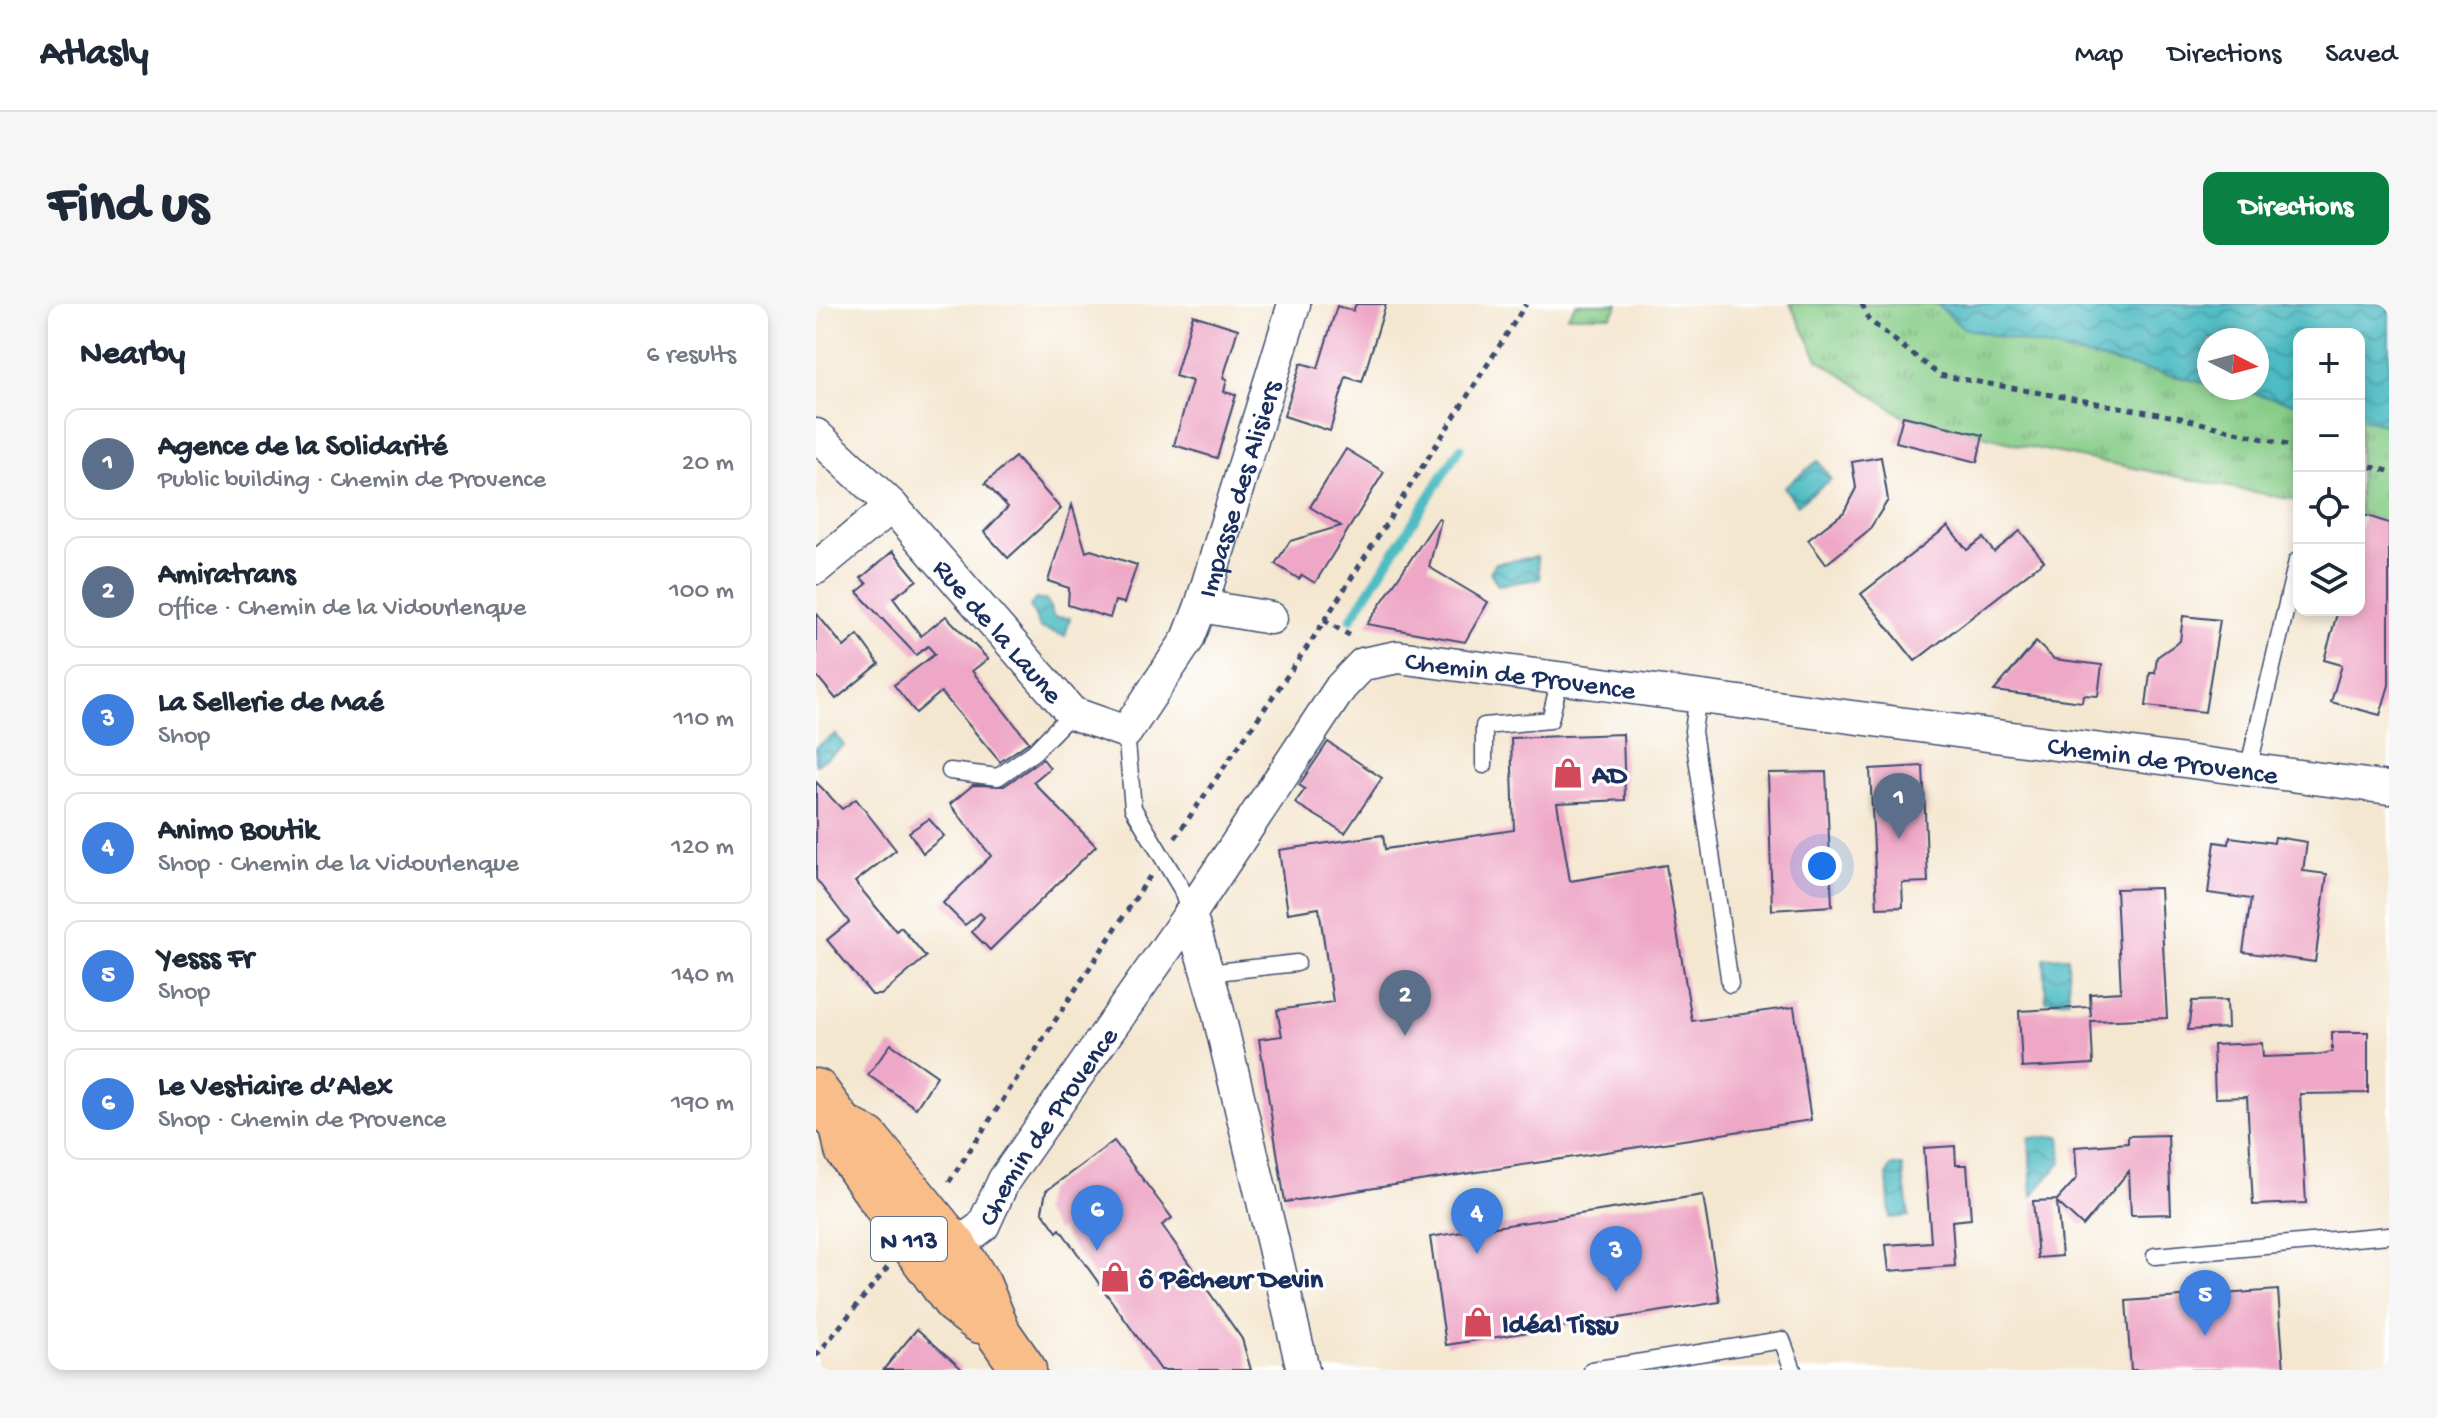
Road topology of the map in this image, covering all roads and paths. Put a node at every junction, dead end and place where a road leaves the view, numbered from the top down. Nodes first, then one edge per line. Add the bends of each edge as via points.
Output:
1 (1294, 304) edge
2 (1526, 304) edge
3 (1862, 304) edge
4 (816, 435) edge
5 (2293, 446) edge
6 (2365, 465) edge
7 (2389, 471) edge
8 (892, 506) junction
9 (816, 568) edge
10 (2293, 578) edge
11 (1201, 606) junction
12 (1271, 618) dead end
13 (1560, 678) junction
14 (1698, 696) junction
15 (1072, 713) junction
16 (1126, 732) junction
17 (1484, 765) dead end
18 (2248, 770) junction
19 (950, 771) dead end
20 (2389, 788) edge
21 (1161, 858) junction
22 (1190, 914) junction
23 (1297, 963) dead end
24 (1208, 973) junction
25 (1730, 984) dead end
26 (816, 1091) edge
27 (842, 1126) junction
28 (945, 1190) dead end
29 (2389, 1235) edge
30 (955, 1247) junction
31 (2155, 1256) dead end
32 (889, 1264) dead end
33 (999, 1334) junction
34 (816, 1356) edge
35 (1024, 1370) edge
36 (1303, 1370) edge
37 (1592, 1370) edge
38 (1793, 1370) edge

1 - 11 street, Impasse des Alisiers
2 - 21 path via 1312,640
3 - 5 path via 1869,320 1939,375 2181,418
4 - 8 street, Rue de la Laune
6 - 7 path
8 - 9 street
8 - 15 street, Rue de la Laune
10 - 18 lane
11 - 12 street, Impasse des Alisiers
11 - 16 street via 1188,639
13 - 14 street, Chemin de Provence
13 - 17 lane via 1550,720 1484,726
13 - 22 street, Chemin de Provence via 1398,657 1363,664 1341,687
14 - 18 street, Chemin de Provence
14 - 25 lane via 1693,731
15 - 16 street, Rue de la Laune
15 - 19 lane via 1034,752 998,777
16 - 21 lane via 1133,808
18 - 20 street, Chemin de Provence
21 - 22 lane
21 - 28 path
22 - 24 street
22 - 30 street, Chemin de Provence via 1004,1180 983,1226
23 - 24 lane
24 - 36 street
26 - 27 main road, N 113
27 - 30 main road, N 113 via 867,1139
27 - 33 main road, N 113 via 847,1150 956,1303
29 - 31 lane
30 - 33 main road, N 113 via 979,1285
32 - 34 path
33 - 35 main road, N 113
37 - 38 lane via 1782,1340

